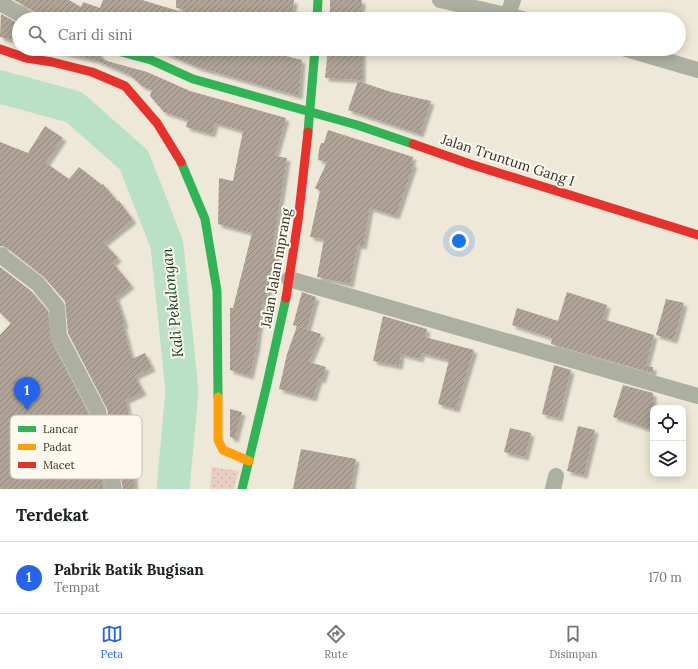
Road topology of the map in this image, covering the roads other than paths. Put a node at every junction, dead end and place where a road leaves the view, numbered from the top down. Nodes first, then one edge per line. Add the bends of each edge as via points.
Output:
1 (318, 0) edge
2 (440, 0) edge
3 (0, 3) edge
4 (510, 7) edge
5 (16, 12) edge
6 (317, 12) edge
7 (0, 49) edge
8 (12, 53) edge
9 (20, 56) edge
10 (136, 56) edge
11 (314, 56) edge
12 (650, 56) edge
13 (698, 70) edge
14 (310, 111) junction
15 (698, 235) edge
16 (0, 255) edge
17 (289, 279) junction
18 (697, 392) edge
19 (99, 415) edge
20 (249, 461) junction
21 (112, 479) edge
22 (114, 489) edge
23 (242, 489) edge

1 - 6 street
2 - 4 street
3 - 5 street
7 - 8 street
9 - 20 street via 92,72 125,86 157,123 179,158 205,219 217,291 218,440 223,450
10 - 14 street, Jalan Truntum Gang I via 193,79
11 - 14 street, Jalan Jalan mprang
12 - 13 street
14 - 15 street, Jalan Truntum Gang I
14 - 17 street, Jalan Jalan mprang via 301,204
16 - 19 street via 38,284 57,308 59,336
17 - 18 street
17 - 20 street, Jalan Jalan mprang
20 - 23 street, Jalan Jalan mprang
21 - 22 street

